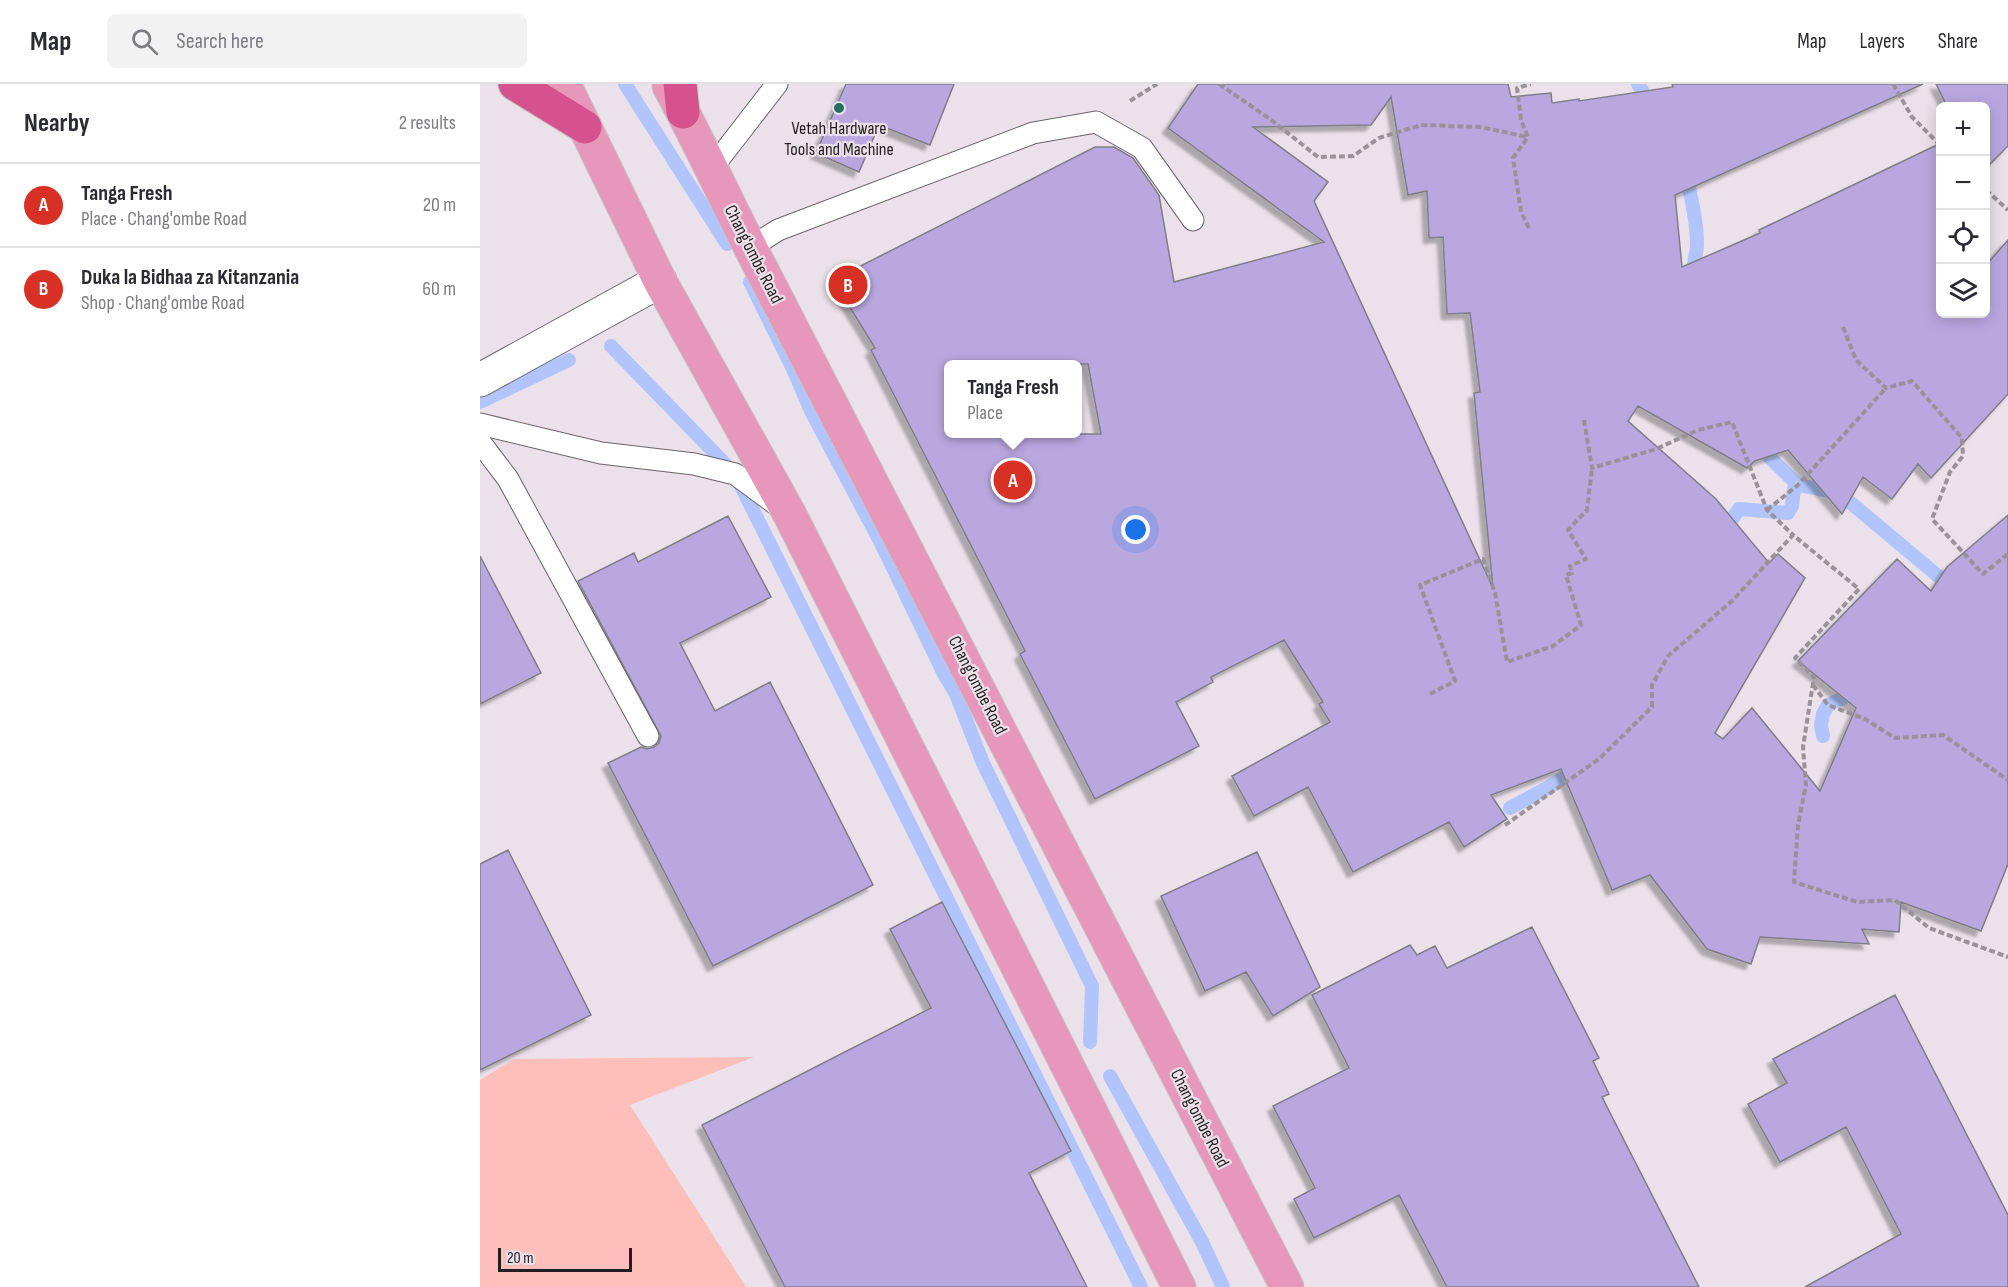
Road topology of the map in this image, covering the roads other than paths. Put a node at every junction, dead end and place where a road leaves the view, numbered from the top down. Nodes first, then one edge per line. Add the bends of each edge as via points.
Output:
1 (515, 84) edge
2 (564, 84) edge
3 (777, 84) edge
4 (677, 93) edge
5 (585, 127) junction
6 (712, 168) junction
7 (1193, 220) dead end
8 (750, 248) junction
9 (660, 281) junction
10 (480, 380) edge
11 (480, 424) edge
12 (480, 442) edge
13 (790, 515) junction
14 (648, 736) dead end
15 (1179, 1287) edge
16 (1287, 1287) edge

1 - 5 highway
2 - 5 main road
3 - 6 lane
4 - 6 main road, Chang'ombe Road
5 - 9 main road
6 - 8 main road, Chang'ombe Road
7 - 8 lane via 1142,148 1096,122 1033,134 778,231
8 - 16 main road, Chang'ombe Road
9 - 10 street
9 - 13 main road
11 - 13 lane via 601,453 694,464 735,474
12 - 14 lane via 508,479
13 - 15 main road

